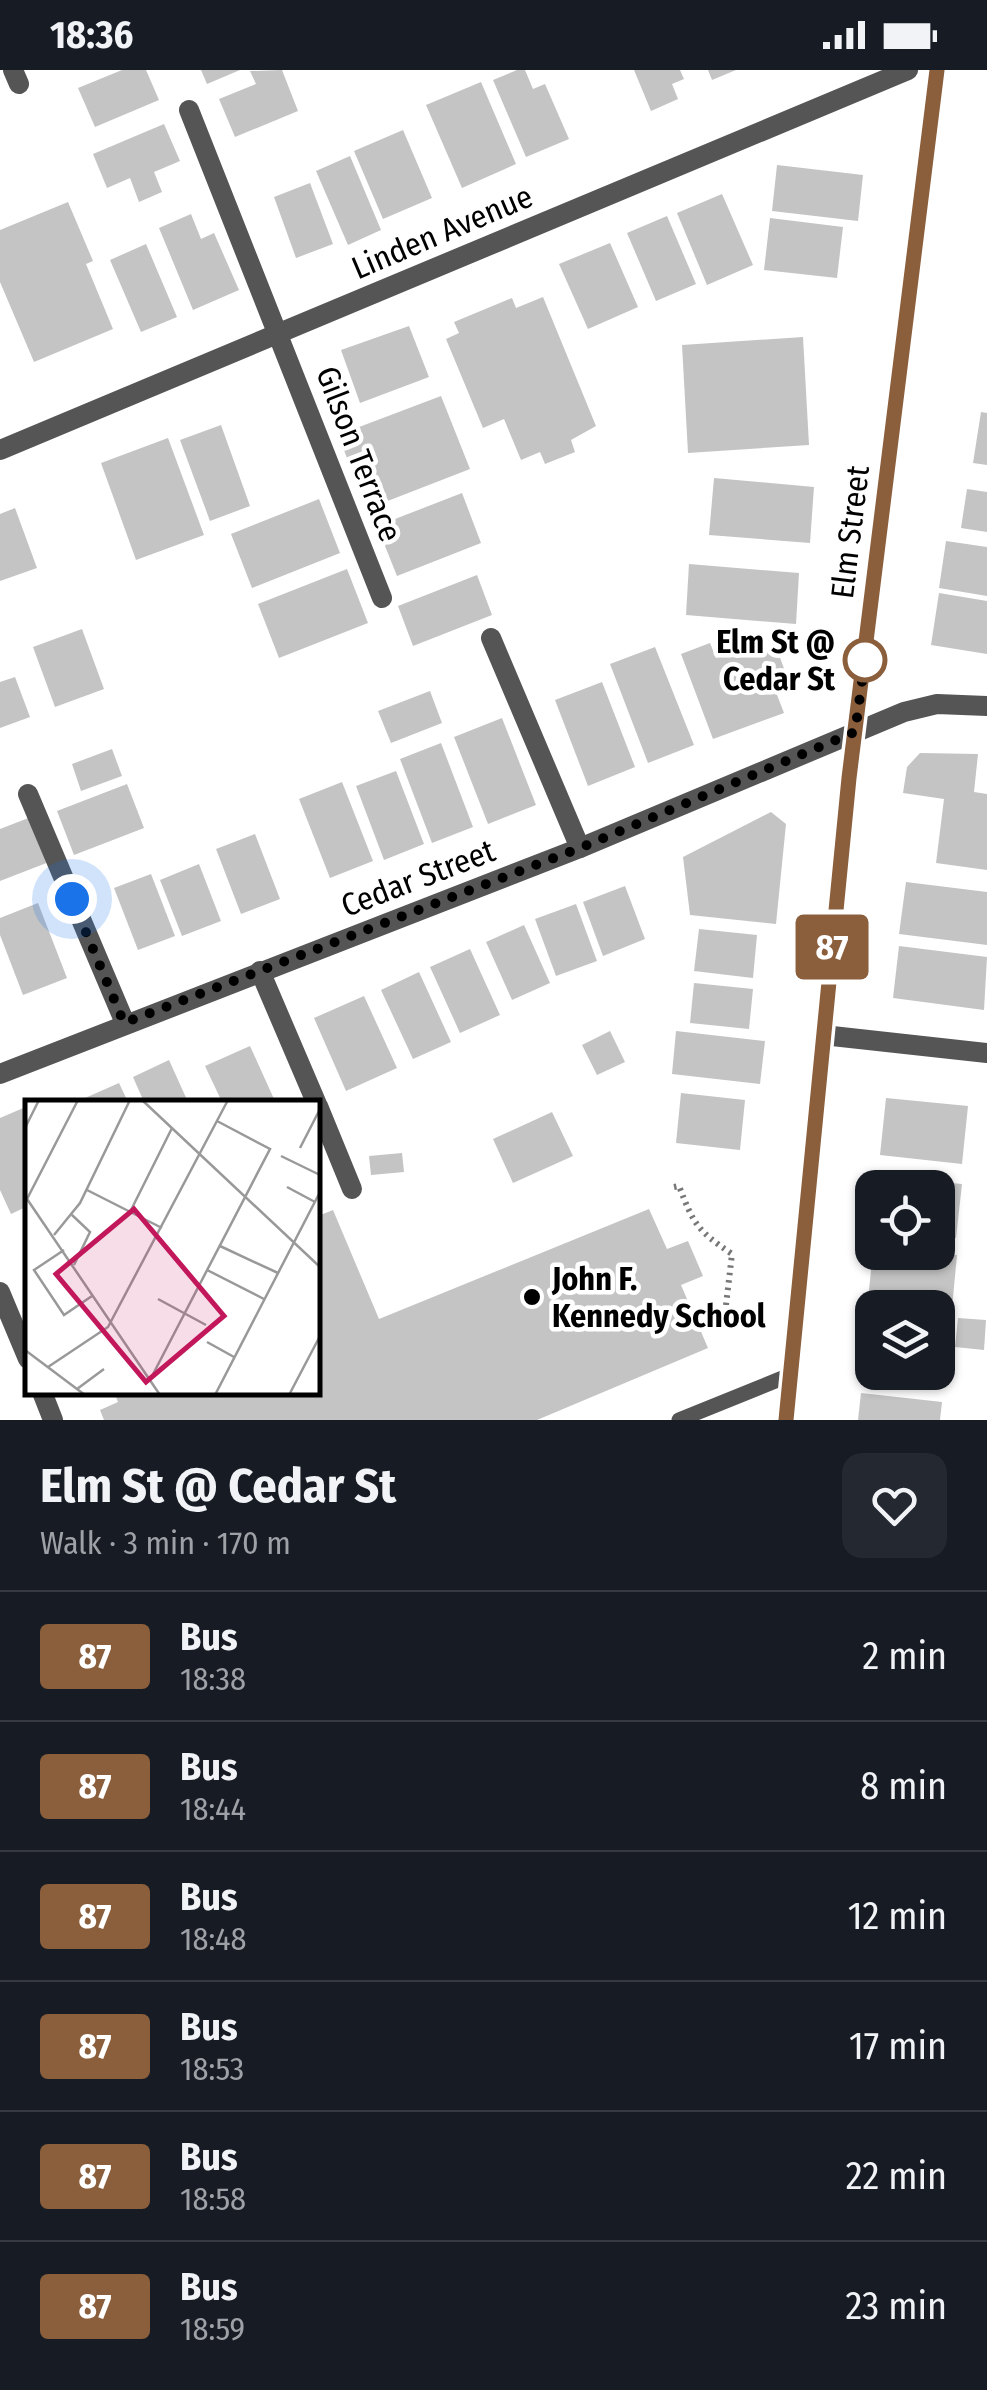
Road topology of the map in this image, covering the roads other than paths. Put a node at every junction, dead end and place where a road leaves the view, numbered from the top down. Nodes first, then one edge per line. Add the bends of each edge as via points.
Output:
1 (908, 70) edge
2 (938, 70) edge
3 (190, 110) dead end
4 (278, 333) junction
5 (0, 450) edge
6 (382, 598) dead end
7 (491, 638) dead end
8 (987, 706) edge
9 (855, 732) junction
10 (28, 794) dead end
11 (580, 848) junction
12 (260, 971) junction
13 (124, 1023) junction
14 (823, 1035) junction
15 (987, 1053) edge
16 (0, 1074) edge
17 (315, 1100) edge
18 (320, 1111) edge
19 (352, 1189) dead end
20 (0, 1292) edge
21 (25, 1351) edge
22 (790, 1375) junction
23 (679, 1420) edge
24 (786, 1420) edge

1 - 4 street, Linden Avenue
2 - 9 main road, Elm Street
3 - 4 street, Gilson Terrace
4 - 5 street, Linden Avenue
4 - 6 street, Gilson Terrace
7 - 11 street
8 - 9 street, Cedar Street via 920,707
9 - 11 street, Cedar Street
9 - 14 main road, Elm Street
10 - 13 street
11 - 12 street, Cedar Street
12 - 13 street, Cedar Street
12 - 17 street
13 - 16 street, Cedar Street
14 - 15 street
14 - 22 main road, Elm Street
18 - 19 street
20 - 21 street
22 - 23 lane
22 - 24 main road, Elm Street

